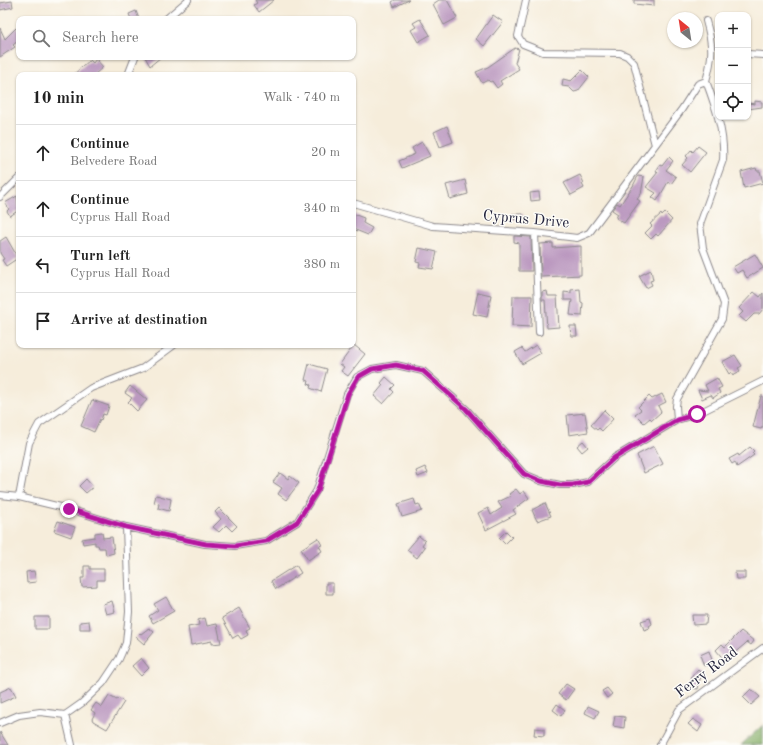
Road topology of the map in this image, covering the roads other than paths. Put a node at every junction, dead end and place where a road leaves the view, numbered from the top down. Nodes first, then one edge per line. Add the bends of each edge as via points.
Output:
1 (188, 0) edge
2 (526, 0) edge
3 (169, 16) edge
4 (706, 21) dead end
5 (751, 54) edge
6 (763, 55) edge
7 (134, 60) edge
8 (715, 64) edge
9 (710, 67) junction
10 (129, 72) edge
11 (706, 81) junction
12 (655, 145) junction
13 (16, 181) edge
14 (0, 197) edge
15 (356, 204) edge
16 (535, 233) junction
17 (539, 332) dead end
18 (170, 348) edge
19 (763, 380) edge
20 (677, 420) junction
21 (0, 495) edge
22 (19, 497) junction
23 (126, 527) junction
24 (763, 648) edge
25 (65, 715) junction
26 (0, 723) edge
27 (72, 745) edge
28 (660, 745) edge

1 - 3 street
2 - 12 street via 518,36 523,44 543,52 620,53 627,56 634,64
4 - 9 street via 712,44
5 - 6 street
7 - 10 street
8 - 9 street
9 - 11 street
11 - 12 street, Cyprus Drive via 698,84
11 - 20 street via 720,125 724,153 700,224 700,237 724,304 724,311 722,319 677,399
12 - 16 street, Cyprus Drive via 589,233 577,238
13 - 14 street
15 - 16 street, Cyprus Drive via 434,226
16 - 17 street
18 - 22 street via 143,368 91,388 39,424 29,443
19 - 20 street via 697,414
20 - 23 street via 614,458 588,482 560,485 524,474 466,409 423,371 396,365 372,369 358,377 348,394 318,490 297,522 266,541 235,546 206,544
21 - 22 street
22 - 23 street
23 - 25 street via 129,612 126,643 103,683
24 - 28 street, Ferry Road via 679,710
25 - 26 street via 40,712 19,715
25 - 27 street

